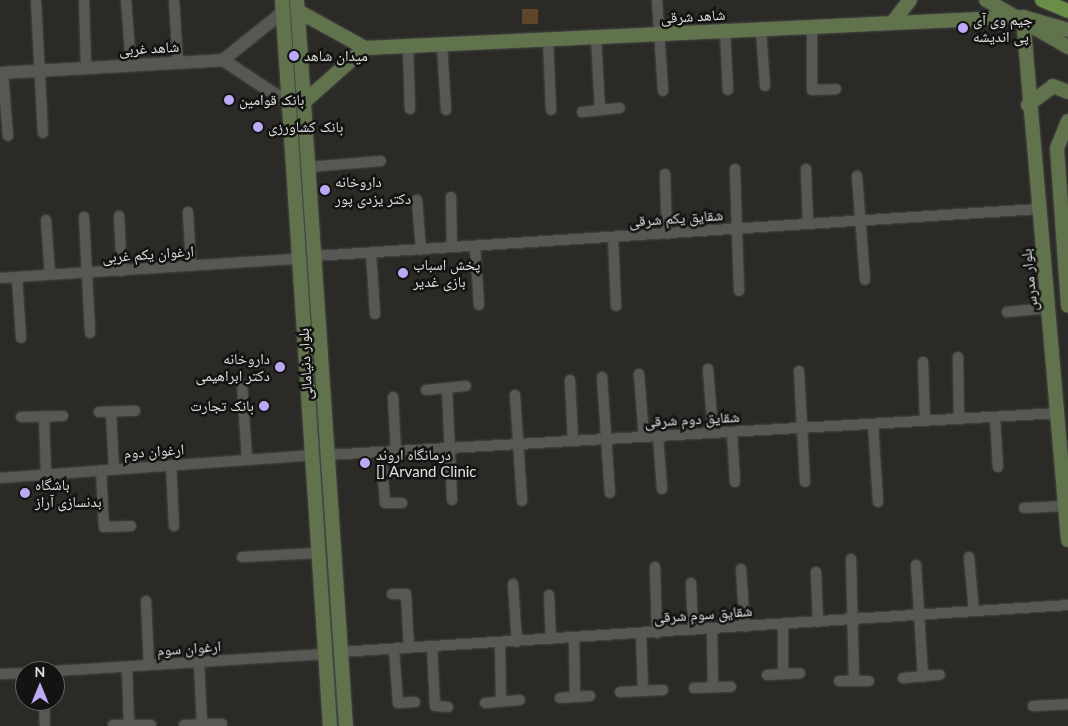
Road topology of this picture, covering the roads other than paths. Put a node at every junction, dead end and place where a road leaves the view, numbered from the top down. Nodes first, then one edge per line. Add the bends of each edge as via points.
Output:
1 (84, 0) edge
2 (126, 0) edge
3 (174, 0) edge
4 (657, 0) edge
5 (910, 0) edge
6 (986, 0) edge
7 (1042, 0) edge
8 (36, 2) dead end
9 (282, 6) edge
10 (297, 6) edge
11 (1068, 11) edge
12 (1022, 17) junction
13 (892, 23) junction
14 (812, 27) junction
15 (761, 29) junction
16 (1068, 30) edge
17 (725, 31) junction
18 (660, 34) junction
19 (596, 37) junction
20 (548, 39) junction
21 (442, 44) junction
22 (408, 46) junction
23 (1068, 47) edge
24 (364, 48) junction
25 (223, 60) junction
26 (178, 63) junction
27 (132, 66) junction
28 (86, 68) junction
29 (40, 71) junction
30 (2, 73) edge
31 (765, 86) dead end
32 (836, 89) dead end
33 (728, 90) dead end
34 (663, 91) dead end
35 (1068, 92) edge
36 (305, 101) junction
37 (288, 103) junction
38 (1028, 105) junction
39 (620, 108) dead end
40 (410, 110) dead end
41 (446, 110) dead end
42 (552, 110) dead end
43 (600, 110) junction
44 (582, 112) dead end
45 (1068, 121) edge
46 (43, 133) dead end
47 (8, 136) dead end
48 (381, 161) dead end
49 (310, 167) junction
50 (735, 169) dead end
51 (806, 169) dead end
52 (665, 174) dead end
53 (857, 176) dead end
54 (451, 197) dead end
55 (417, 200) dead end
56 (1038, 210) junction
57 (188, 212) dead end
58 (84, 216) dead end
59 (119, 216) dead end
60 (46, 220) dead end
61 (860, 221) junction
62 (808, 224) junction
63 (736, 229) junction
64 (667, 234) junction
65 (613, 237) junction
66 (475, 246) junction
67 (452, 247) junction
68 (421, 250) junction
69 (371, 253) junction
70 (315, 256) junction
71 (297, 259) junction
72 (191, 266) junction
73 (122, 270) junction
74 (88, 273) junction
75 (50, 275) junction
76 (17, 277) junction
77 (0, 278) edge
78 (865, 280) dead end
79 (739, 291) dead end
80 (480, 305) dead end
81 (616, 306) dead end
82 (1068, 306) edge
83 (1048, 308) junction
84 (1007, 312) dead end
85 (375, 314) dead end
86 (90, 333) dead end
87 (22, 338) dead end
88 (958, 357) dead end
89 (923, 362) dead end
90 (708, 369) dead end
91 (799, 371) dead end
92 (639, 374) dead end
93 (602, 377) dead end
94 (570, 380) dead end
95 (242, 384) dead end
96 (466, 386) dead end
97 (447, 388) junction
98 (426, 390) dead end
99 (515, 395) dead end
100 (393, 396) dead end
101 (134, 411) dead end
102 (99, 412) dead end
103 (111, 412) junction
104 (1059, 413) junction
105 (44, 416) junction
106 (62, 416) dead end
107 (995, 417) junction
108 (20, 418) dead end
109 (959, 419) junction
110 (925, 421) junction
111 (873, 424) junction
112 (801, 428) junction
113 (732, 432) junction
114 (713, 433) junction
115 (658, 436) junction
116 (644, 437) junction
117 (606, 439) junction
118 (573, 441) junction
119 (518, 444) junction
120 (451, 448) junction
121 (396, 451) junction
122 (380, 452) junction
123 (311, 455) junction
124 (327, 455) junction
125 (247, 460) junction
126 (171, 465) junction
127 (998, 467) dead end
128 (114, 469) junction
129 (101, 470) junction
130 (46, 474) junction
131 (0, 478) edge
132 (735, 482) dead end
133 (805, 482) dead end
134 (662, 489) dead end
135 (610, 493) dead end
136 (452, 500) dead end
137 (522, 501) dead end
138 (878, 502) dead end
139 (402, 503) dead end
140 (1066, 506) junction
141 (1024, 508) dead end
142 (131, 526) dead end
143 (174, 526) dead end
144 (1068, 540) edge
145 (318, 554) junction
146 (242, 557) dead end
147 (969, 557) dead end
148 (851, 559) dead end
149 (916, 565) dead end
150 (655, 567) dead end
151 (741, 568) dead end
152 (816, 572) dead end
153 (691, 583) dead end
154 (513, 584) dead end
155 (392, 594) dead end
156 (549, 595) dead end
157 (146, 601) dead end
158 (1068, 605) edge
159 (974, 611) junction
160 (919, 615) junction
161 (852, 619) junction
162 (818, 622) junction
163 (783, 624) junction
164 (745, 627) junction
165 (712, 629) junction
166 (693, 630) junction
167 (657, 632) junction
168 (641, 634) junction
169 (574, 638) junction
170 (551, 639) junction
171 (517, 642) junction
172 (500, 643) junction
173 (432, 647) junction
174 (409, 648) junction
175 (394, 649) junction
176 (340, 652) junction
177 (325, 654) junction
178 (199, 662) junction
179 (149, 665) junction
180 (127, 666) junction
181 (65, 670) edge
182 (15, 673) edge
183 (800, 673) dead end
184 (0, 674) edge
185 (783, 674) junction
186 (767, 675) dead end
187 (940, 675) dead end
188 (923, 677) junction
189 (904, 678) dead end
190 (839, 681) dead end
191 (854, 681) junction
192 (869, 681) dead end
193 (731, 687) dead end
194 (694, 688) dead end
195 (713, 688) junction
196 (663, 690) dead end
197 (643, 691) junction
198 (620, 692) dead end
199 (590, 696) dead end
200 (575, 697) junction
201 (560, 698) dead end
202 (520, 700) dead end
203 (501, 701) junction
204 (415, 702) dead end
205 (485, 703) dead end
206 (1068, 704) edge
207 (1033, 706) dead end
208 (448, 707) dead end
209 (44, 711) edge
210 (45, 724) dead end
211 (202, 724) junction
212 (222, 724) dead end
213 (113, 726) edge
214 (129, 726) edge
215 (151, 726) edge
216 (184, 726) edge
217 (330, 726) edge
218 (346, 726) edge

1 - 28 street
2 - 27 street
3 - 26 street
4 - 18 street
5 - 13 main road
6 - 12 main road
7 - 11 main road
8 - 29 street
9 - 25 street
9 - 37 main road, بلوار دنیامالی
10 - 24 main road
10 - 36 main road, بلوار دنیامالی
12 - 13 main road, شاهد شرقی
12 - 16 main road
12 - 23 main road
12 - 38 main road, بلوار مدرس
13 - 14 main road, شاهد شرقی
14 - 15 main road, شاهد شرقی
14 - 32 street via 812,90
15 - 17 main road, شاهد شرقی
15 - 31 street
17 - 18 main road, شاهد شرقی
17 - 33 street
18 - 19 main road, شاهد شرقی
18 - 34 street
19 - 20 main road, شاهد شرقی
19 - 43 street
20 - 21 main road, شاهد شرقی
20 - 42 street
21 - 22 main road, شاهد شرقی
21 - 41 street
22 - 24 main road, شاهد شرقی
22 - 40 street
24 - 36 main road
25 - 26 street, شاهد غربی
25 - 37 street
26 - 27 street, شاهد غربی
27 - 28 street, شاهد غربی
28 - 29 street, شاهد غربی
29 - 30 street, شاهد غربی
29 - 46 street
30 - 47 street
35 - 38 main road via 1053,86
36 - 49 main road, بلوار دنیامالی
37 - 71 main road, بلوار دنیامالی
38 - 56 main road, بلوار مدرس
39 - 43 street
43 - 44 street
45 - 82 main road via 1057,148
48 - 49 street
49 - 70 main road, بلوار دنیامالی
50 - 63 street
51 - 62 street
52 - 64 street
53 - 61 street
54 - 67 street
55 - 68 street
56 - 61 street, شقایق یکم شرقی
56 - 83 main road, بلوار مدرس
57 - 72 street
58 - 74 street
59 - 73 street
60 - 75 street
61 - 62 street, شقایق یکم شرقی
61 - 78 street
62 - 63 street, شقایق یکم شرقی
63 - 64 street, شقایق یکم شرقی
63 - 79 street
64 - 65 street, شقایق یکم شرقی
65 - 66 street, شقایق یکم شرقی
65 - 81 street
66 - 67 street, شقایق یکم شرقی
66 - 80 street
67 - 68 street, شقایق یکم شرقی
68 - 69 street, شقایق یکم شرقی
69 - 70 street, شقایق یکم شرقی
69 - 85 street
70 - 124 main road, بلوار دنیامالی
71 - 72 street, ارغوان یکم غربی
71 - 123 main road, بلوار دنیامالی
72 - 73 street, ارغوان یکم غربی
73 - 74 street, ارغوان یکم غربی
74 - 75 street, ارغوان یکم غربی
74 - 86 street
75 - 76 street, ارغوان یکم غربی
76 - 77 street, ارغوان یکم غربی
76 - 87 street
83 - 84 street
83 - 104 main road, بلوار مدرس
88 - 109 street
89 - 110 street
90 - 114 street
91 - 112 street
92 - 116 street
93 - 117 street
94 - 118 street
95 - 125 street
96 - 97 street
97 - 98 street
97 - 120 street
99 - 119 street
100 - 121 street
101 - 103 street
102 - 103 street
103 - 128 street
104 - 107 street, شقایق دوم شرقی
104 - 140 main road, بلوار مدرس
105 - 106 street
105 - 108 street
105 - 130 street
107 - 109 street, شقایق دوم شرقی
107 - 127 street
109 - 110 street, شقایق دوم شرقی
110 - 111 street, شقایق دوم شرقی
111 - 112 street, شقایق دوم شرقی
111 - 138 street
112 - 113 street, شقایق دوم شرقی
112 - 133 street
113 - 114 street, شقایق دوم شرقی
113 - 132 street
114 - 115 street, شقایق دوم شرقی
115 - 116 street, شقایق دوم شرقی
115 - 134 street
116 - 117 street, شقایق دوم شرقی
117 - 118 street, شقایق دوم شرقی
117 - 135 street
118 - 119 street, شقایق دوم شرقی
119 - 120 street, شقایق دوم شرقی
119 - 137 street
120 - 121 street, شقایق دوم شرقی
120 - 136 street
121 - 122 street, شقایق دوم شرقی
122 - 124 street, شقایق دوم شرقی
122 - 139 street via 385,503
123 - 125 street, ارغوان دوم
123 - 145 main road, بلوار دنیامالی
124 - 176 main road, بلوار دنیامالی
125 - 126 street, ارغوان دوم
126 - 128 street, ارغوان دوم
126 - 143 street
128 - 129 street, ارغوان دوم
129 - 130 street, ارغوان دوم
129 - 142 street via 104,527
130 - 131 street, ارغوان دوم
140 - 141 street
140 - 144 main road, بلوار مدرس
145 - 146 street
145 - 177 main road, بلوار دنیامالی
147 - 159 street
148 - 161 street
149 - 160 street
150 - 167 street
151 - 164 street
152 - 162 street
153 - 166 street
154 - 171 street
155 - 174 street via 406,594
156 - 170 street
157 - 179 street
158 - 159 street, شقایق سوم شرقی
159 - 160 street, شقایق سوم شرقی
160 - 161 street, شقایق سوم شرقی
160 - 188 street
161 - 162 street, شقایق سوم شرقی
161 - 191 street
162 - 163 street, شقایق سوم شرقی
163 - 164 street, شقایق سوم شرقی
163 - 185 street
164 - 165 street, شقایق سوم شرقی
165 - 166 street, شقایق سوم شرقی
165 - 195 street
166 - 167 street, شقایق سوم شرقی
167 - 168 street, شقایق سوم شرقی
168 - 169 street, شقایق سوم شرقی
168 - 197 street
169 - 170 street, شقایق سوم شرقی
169 - 200 street
170 - 171 street, شقایق سوم شرقی
171 - 172 street, شقایق سوم شرقی
172 - 173 street, شقایق سوم شرقی
172 - 203 street
173 - 174 street, شقایق سوم شرقی
173 - 208 street via 435,706
174 - 175 street, شقایق سوم شرقی
175 - 176 street, شقایق سوم شرقی
175 - 204 street via 398,702
176 - 218 main road, بلوار دنیامالی
177 - 178 street, ارغوان سوم
177 - 217 main road, بلوار دنیامالی
178 - 179 street, ارغوان سوم
178 - 211 street
179 - 180 street, ارغوان سوم
180 - 181 street, ارغوان سوم
180 - 214 street
182 - 184 street
183 - 185 street
185 - 186 street
187 - 188 street
188 - 189 street
190 - 191 street
191 - 192 street
193 - 195 street
194 - 195 street
196 - 197 street
197 - 198 street
199 - 200 street
200 - 201 street
202 - 203 street
203 - 205 street
206 - 207 street
209 - 210 street
211 - 212 street
211 - 216 street
213 - 214 street
214 - 215 street

